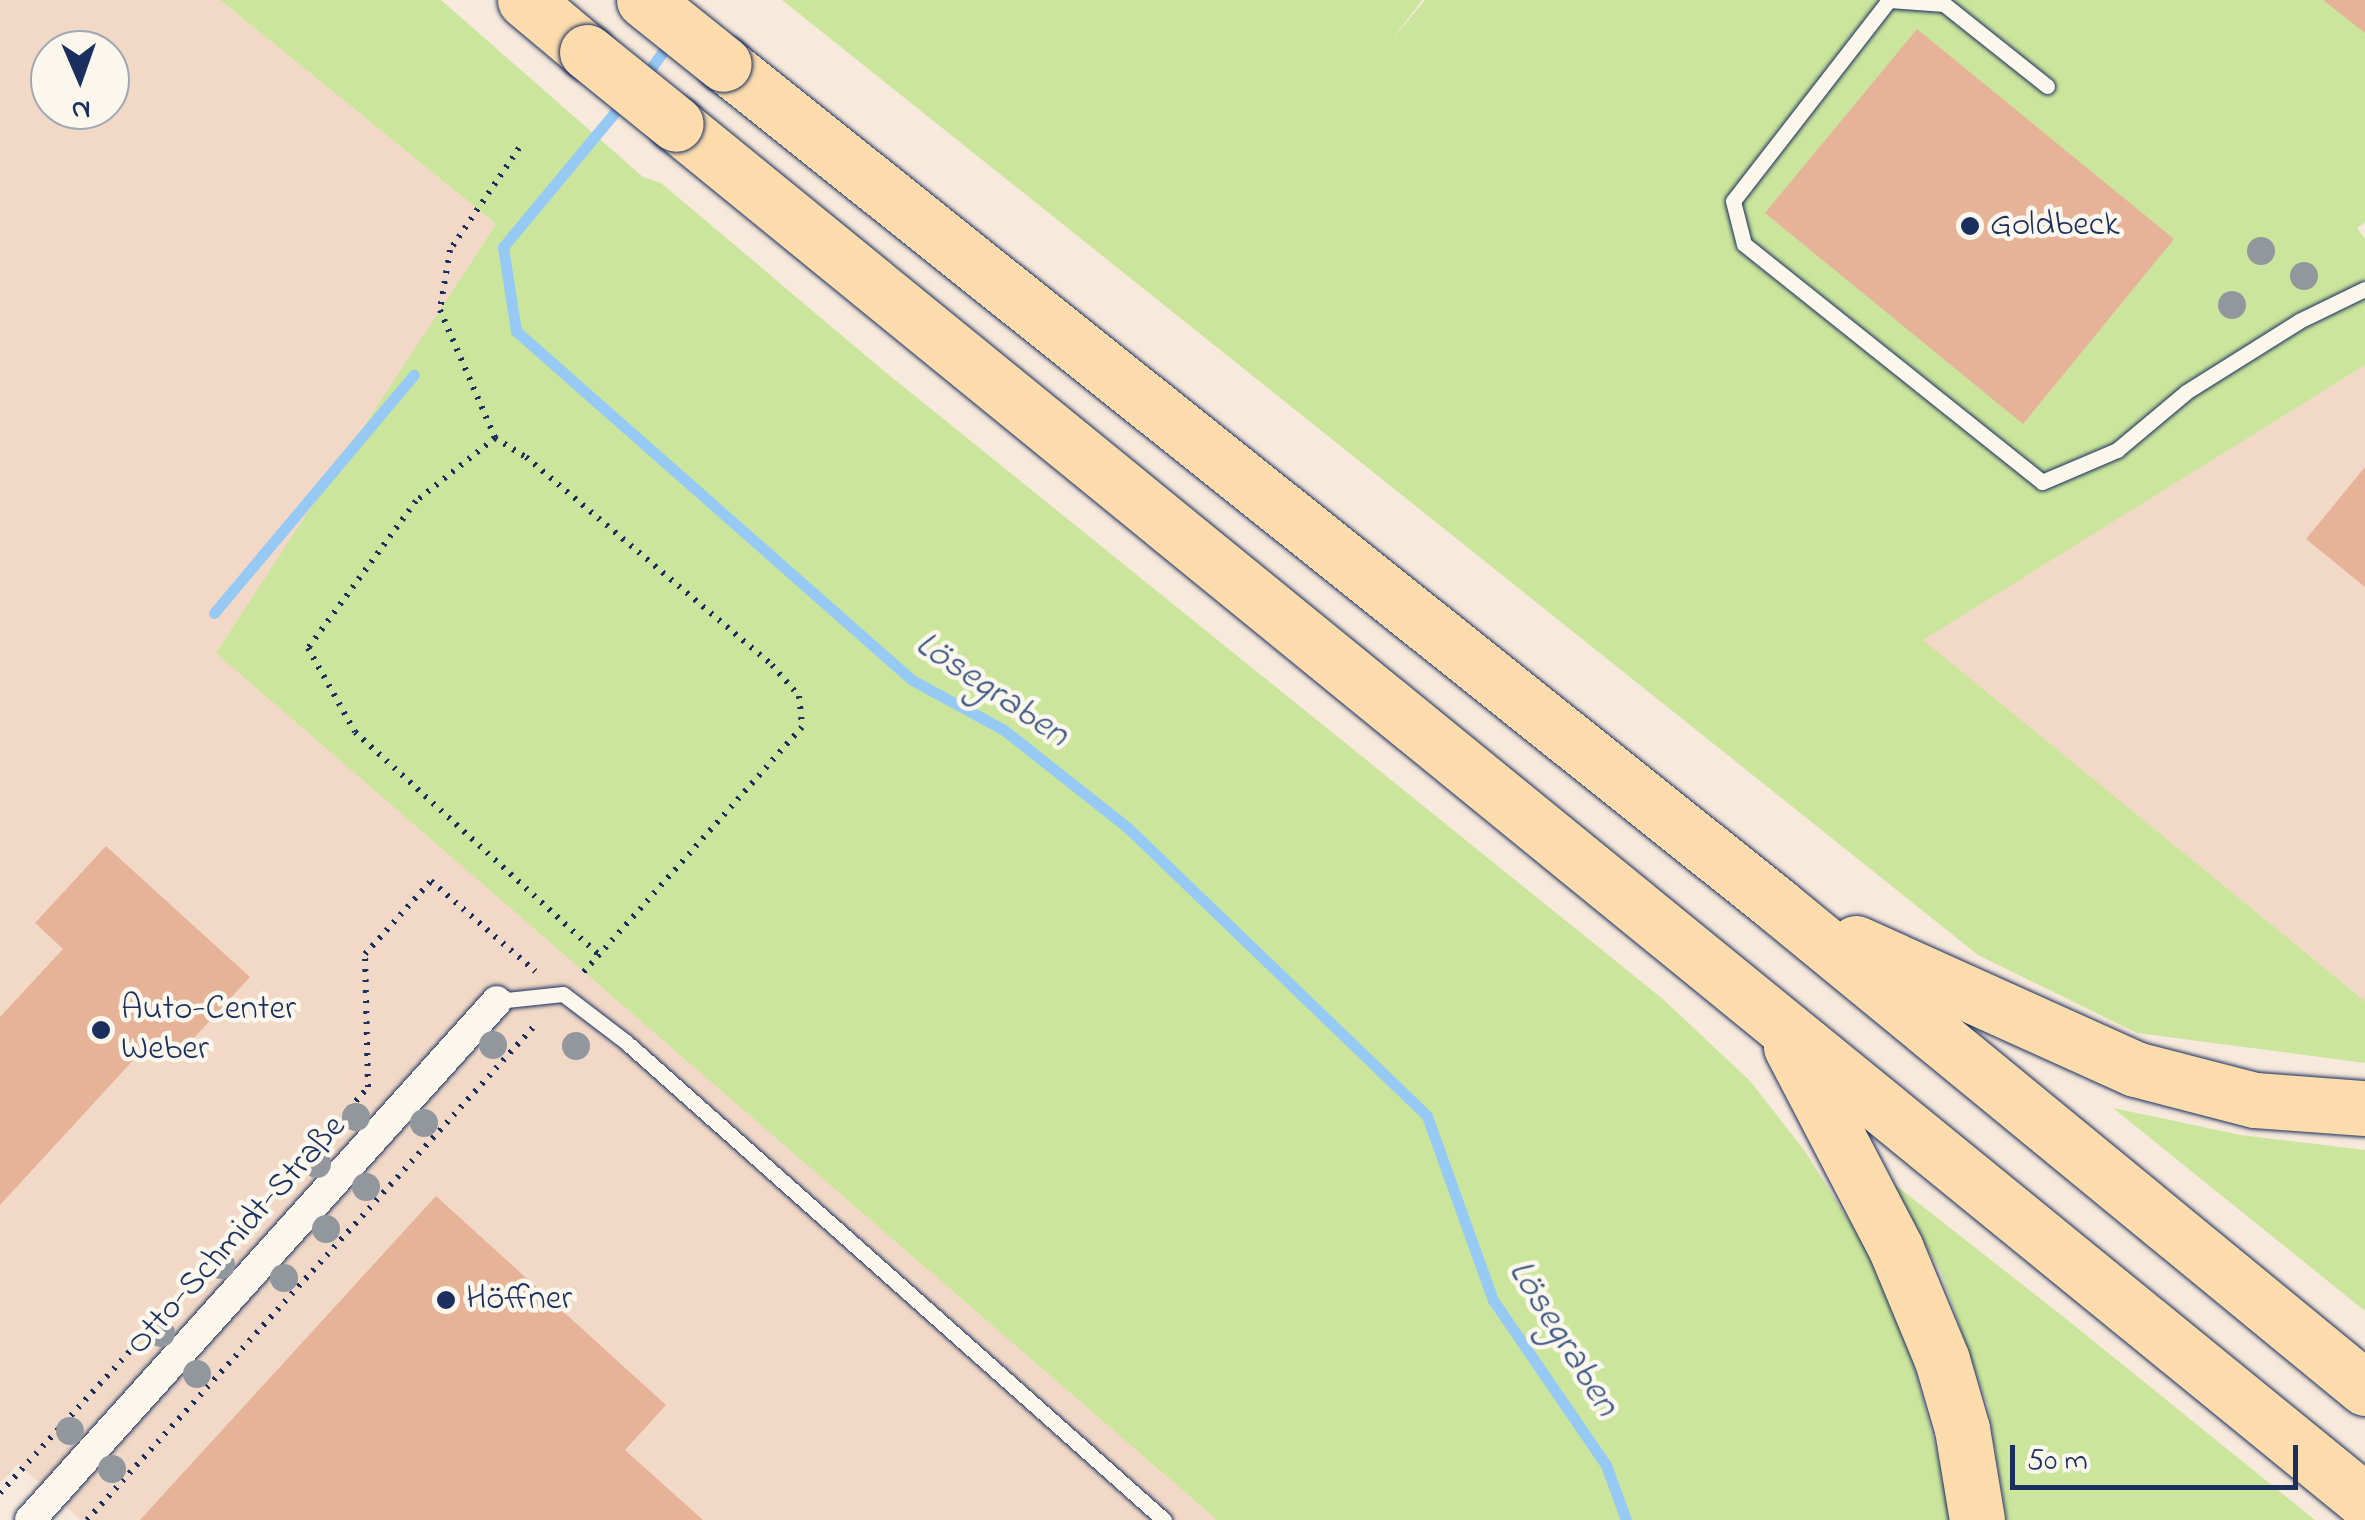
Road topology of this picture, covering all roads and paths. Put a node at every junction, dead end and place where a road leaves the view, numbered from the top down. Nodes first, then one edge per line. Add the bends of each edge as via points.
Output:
1 (525, 0) edge
2 (644, 0) edge
3 (2047, 86) dead end
4 (519, 148) dead end
5 (2365, 290) edge
6 (495, 438) junction
7 (1777, 905) junction
8 (600, 955) junction
9 (518, 957) dead end
10 (563, 994) junction
11 (498, 1001) joint
12 (1777, 1022) junction
13 (2365, 1108) edge
14 (345, 1114) dead end
15 (190, 1286) dead end
16 (2365, 1388) edge
17 (0, 1493) edge
18 (2365, 1501) edge
19 (30, 1520) edge
20 (87, 1520) edge
21 (1164, 1520) edge
22 (1976, 1520) edge

1 - 12 highway, bridge
2 - 7 highway, bridge
3 - 5 lane via 1944,4 1889,0 1732,200 1744,244 2042,482 2117,450 2186,392 2299,321
4 - 6 path via 450,250 440,310
6 - 8 path via 416,502 308,648 355,732
6 - 8 path via 729,628 799,696 802,728
7 - 13 highway via 2135,1068 2255,1100
7 - 16 highway
8 - 10 path
9 - 14 path via 430,881 365,954 368,1087
10 - 11 lane
10 - 20 path
10 - 21 lane via 626,1042
11 - 19 street, Otto-Schmidt-Straße
12 - 18 highway
12 - 22 highway via 1856,1166 1942,1360 1962,1429
15 - 17 path

